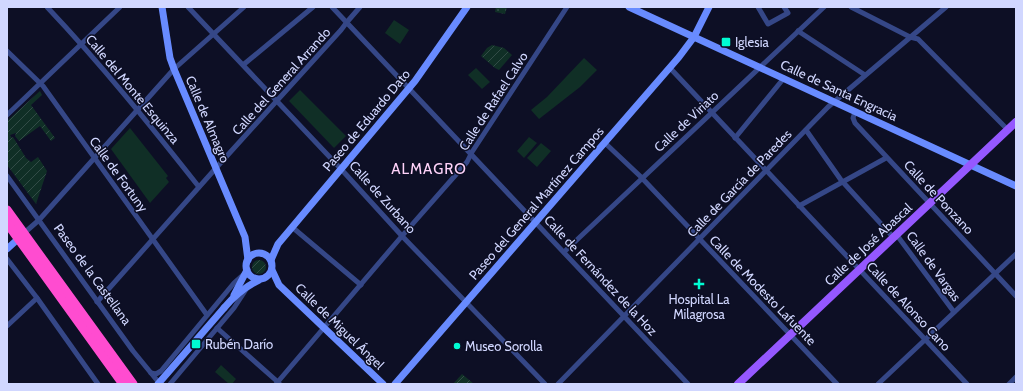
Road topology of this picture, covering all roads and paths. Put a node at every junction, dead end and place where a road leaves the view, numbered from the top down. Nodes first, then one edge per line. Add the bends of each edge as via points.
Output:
1 (47, 7) edge
2 (120, 7) edge
3 (162, 7) edge
4 (188, 7) edge
5 (244, 7) edge
6 (313, 7) edge
7 (332, 7) edge
8 (360, 7) edge
9 (467, 7) edge
10 (567, 7) edge
11 (629, 7) edge
12 (709, 7) edge
13 (758, 7) edge
14 (784, 7) edge
15 (824, 7) edge
16 (851, 7) edge
17 (946, 7) edge
18 (347, 22) junction
19 (798, 31) junction
20 (214, 34) junction
21 (694, 37) junction
22 (910, 37) junction
23 (81, 43) junction
24 (7, 51) edge
25 (243, 65) junction
26 (759, 67) junction
27 (670, 68) junction
28 (174, 69) junction
29 (865, 75) junction
30 (784, 78) junction
31 (40, 83) junction
32 (409, 88) junction
33 (277, 101) junction
34 (834, 101) junction
35 (138, 110) junction
36 (855, 112) junction
37 (712, 113) junction
38 (7, 114) edge
39 (1016, 122) edge
40 (806, 130) junction
41 (1008, 130) junction
42 (735, 138) junction
43 (605, 143) junction
44 (471, 154) junction
45 (886, 158) junction
46 (94, 159) junction
47 (970, 165) junction
48 (216, 168) junction
49 (342, 169) junction
50 (766, 171) junction
51 (7, 176) edge
52 (642, 178) junction
53 (842, 182) junction
54 (199, 186) junction
55 (1016, 186) edge
56 (930, 203) junction
57 (799, 206) junction
58 (7, 210) edge
59 (39, 220) junction
60 (536, 222) junction
61 (7, 223) edge
62 (292, 227) junction
63 (895, 235) junction
64 (21, 236) junction
65 (402, 236) junction
66 (245, 237) junction
67 (152, 239) junction
68 (700, 239) junction
69 (278, 244) junction
70 (7, 249) edge
71 (564, 252) junction
72 (260, 253) junction
73 (1016, 254) edge
74 (7, 259) edge
75 (248, 260) junction
76 (271, 260) junction
77 (859, 269) junction
78 (272, 270) junction
79 (246, 272) junction
80 (995, 274) junction
81 (260, 280) junction
82 (249, 285) junction
83 (279, 285) junction
84 (361, 285) junction
85 (1016, 296) edge
86 (37, 298) junction
87 (231, 300) junction
88 (97, 302) junction
89 (467, 302) junction
90 (954, 312) junction
91 (207, 315) junction
92 (624, 316) junction
93 (7, 326) edge
94 (217, 328) junction
95 (324, 328) junction
96 (790, 334) junction
97 (925, 340) junction
98 (151, 373) junction
99 (1016, 377) edge
100 (278, 383) edge
101 (98, 384) edge
102 (123, 384) edge
103 (133, 384) edge
104 (159, 384) edge
105 (170, 384) edge
106 (383, 384) edge
107 (395, 384) edge
108 (545, 384) edge
109 (558, 384) edge
110 (688, 384) edge
111 (738, 384) edge
112 (838, 384) edge
113 (878, 384) edge
114 (967, 384) edge
115 (1009, 384) edge

1 - 23 street, Calle del Monte Esquinza
2 - 23 street
3 - 28 main road, Calle de Almagro
4 - 20 street, Calle de Zurbano
5 - 20 street
6 - 25 street
7 - 18 street, Calle de Fernández de la Hoz
8 - 18 street, Calle del General Arrando
9 - 32 main road, Paseo de Eduardo Dato
10 - 44 street, Calle de Rafael Calvo
11 - 21 main road, Calle de Santa Engracia
12 - 21 main road, Paseo del General Martínez Campos
13 - 14 street via 768,24 788,13
15 - 19 street, Calle de Viriato
16 - 22 street
17 - 22 street, Calle de García de Paredes
18 - 32 street, Calle de Fernández de la Hoz
18 - 33 street, Calle del General Arrando
19 - 26 street, Calle de Viriato
19 - 29 street
20 - 25 street, Calle de Zurbano
20 - 28 street
21 - 26 main road, Calle de Santa Engracia
21 - 27 main road, Paseo del General Martínez Campos
22 - 29 street, Calle de García de Paredes
22 - 41 street via 918,39
23 - 31 street
23 - 35 street, Calle del Monte Esquinza
24 - 31 street, Calle de Fortuny
25 - 33 street, Calle de Zurbano
26 - 30 main road, Calle de Santa Engracia
26 - 37 street, Calle de Viriato
27 - 37 street, Calle de Alonso Cano
27 - 43 main road, Paseo del General Martínez Campos
28 - 35 street
28 - 48 main road, Calle de Almagro
29 - 34 street, Calle de García de Paredes
30 - 34 main road, Calle de Santa Engracia
30 - 42 street
31 - 38 street
31 - 46 street, Calle de Fortuny
32 - 44 street, Calle de Fernández de la Hoz
32 - 49 main road, Paseo de Eduardo Dato
33 - 48 street, Calle del General Arrando
33 - 49 street, Calle de Zurbano
34 - 36 main road, Calle de Santa Engracia
34 - 40 street, Calle de García de Paredes
35 - 46 street
35 - 54 street, Calle del Monte Esquinza
36 - 45 street, Calle de Ponzano via 854,121
36 - 47 main road, Calle de Santa Engracia
37 - 42 street, Calle de Alonso Cano
37 - 52 street, Calle de Viriato
39 - 41 main road, Calle de José Abascal
40 - 50 street, Calle de García de Paredes
40 - 53 street, Calle de Vargas
41 - 47 main road, Calle de José Abascal
42 - 50 street, Calle de Alonso Cano
43 - 52 street, Calle de Modesto Lafuente
43 - 60 main road, Paseo del General Martínez Campos
44 - 60 street, Calle de Fernández de la Hoz
44 - 65 street, Calle de Rafael Calvo via 467,162
45 - 53 street
45 - 56 street, Calle de Ponzano
46 - 59 street
46 - 67 street, Calle de Fortuny
47 - 55 main road, Calle de Santa Engracia
47 - 56 main road, Calle de José Abascal
48 - 54 street, Calle del General Arrando
48 - 66 main road, Calle de Almagro
49 - 62 main road, Paseo de Eduardo Dato
49 - 65 street, Calle de Zurbano
50 - 57 street, Calle de Alonso Cano
50 - 68 street, Calle de García de Paredes
51 - 59 street, Paseo de la Castellana
52 - 68 street, Calle de Modesto Lafuente
52 - 71 street, Calle de Viriato
53 - 57 street
53 - 63 street, Calle de Vargas
54 - 67 street, Calle del General Arrando
56 - 63 main road, Calle de José Abascal
56 - 80 street, Calle de Ponzano
57 - 77 street, Calle de Alonso Cano
58 - 64 highway
59 - 64 street
59 - 88 street, Paseo de la Castellana
60 - 71 street, Calle de Fernández de la Hoz
60 - 89 main road, Paseo del General Martínez Campos
61 - 64 highway
62 - 69 main road, Paseo de Eduardo Dato
62 - 84 street
63 - 77 main road, Calle de José Abascal
63 - 90 street, Calle de Vargas
64 - 70 main road
64 - 102 highway
64 - 103 highway
65 - 84 street, Calle de Rafael Calvo
65 - 89 street, Calle de Zurbano
66 - 72 main road, Calle de Almagro
66 - 75 main road, Calle de Almagro
67 - 88 street, Calle del General Arrando
67 - 91 street, Calle de Fortuny
68 - 92 street, Calle de García de Paredes
68 - 96 street, Calle de Modesto Lafuente
69 - 72 main road, Paseo de Eduardo Dato
69 - 76 main road, Paseo de Eduardo Dato
71 - 92 street, Calle de Fernández de la Hoz
72 - 75 main road via 252,255
72 - 76 main road
73 - 80 street
74 - 86 street
75 - 79 main road
76 - 78 main road
77 - 96 main road, Calle de José Abascal
77 - 97 street, Calle de Alonso Cano
78 - 81 main road via 270,275
78 - 83 main road, Calle de Miguel Ángel
79 - 81 main road
79 - 87 main road
79 - 91 street
80 - 85 street, Calle de Ponzano
80 - 90 street
81 - 82 main road
81 - 83 main road, Calle de Miguel Ángel
82 - 87 main road
82 - 94 street
83 - 95 main road, Calle de Miguel Ángel
84 - 95 street, Calle de Rafael Calvo
86 - 93 street
86 - 101 street
87 - 104 main road, bridge
88 - 98 street, Paseo de la Castellana
89 - 107 main road, Paseo del General Martínez Campos
89 - 108 street, Calle de Zurbano
90 - 97 street
91 - 98 street via 160,371 156,374
92 - 109 street, Calle de García de Paredes
92 - 110 street, Calle de Fernández de la Hoz
94 - 100 street
94 - 105 street
95 - 100 street, Calle de Rafael Calvo
95 - 106 main road, Calle de Miguel Ángel
96 - 111 main road, Calle de José Abascal
96 - 112 street, Calle de Modesto Lafuente
97 - 113 street
97 - 114 street, Calle de Alonso Cano
98 - 104 street, Paseo de la Castellana
99 - 115 street

